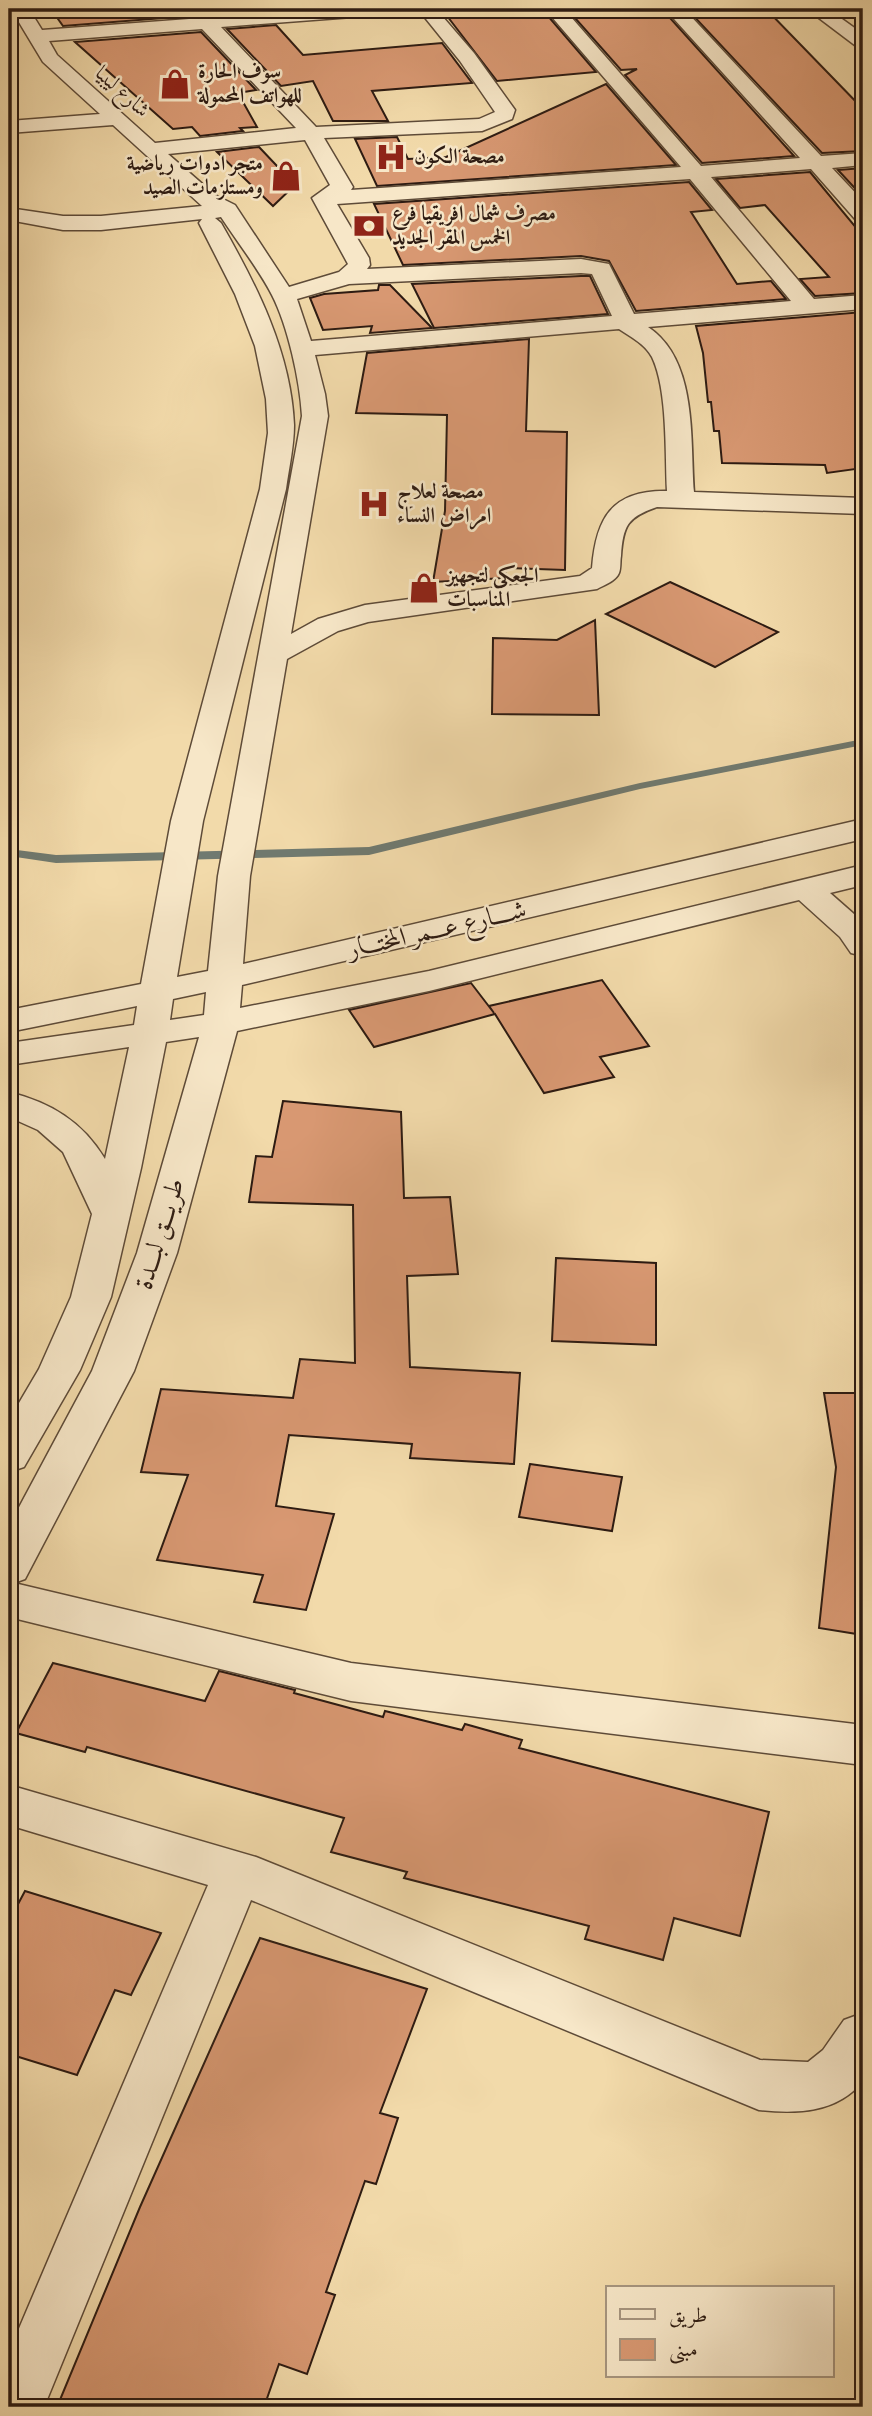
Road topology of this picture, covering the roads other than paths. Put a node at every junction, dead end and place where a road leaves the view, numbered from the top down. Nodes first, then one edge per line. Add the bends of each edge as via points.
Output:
1 (20, 9) edge
2 (379, 9) edge
3 (391, 9) edge
4 (427, 9) edge
5 (554, 9) edge
6 (674, 9) edge
7 (816, 9) edge
8 (207, 23) junction
9 (140, 27) junction
10 (35, 36) junction
11 (863, 42) edge
12 (50, 58) junction
13 (96, 99) junction
14 (71, 100) dead end
15 (117, 119) junction
16 (9, 127) edge
17 (311, 133) junction
18 (152, 149) junction
19 (863, 159) edge
20 (816, 162) junction
21 (697, 173) junction
22 (323, 198) junction
23 (212, 208) junction
24 (9, 214) edge
25 (863, 214) edge
26 (347, 277) junction
27 (284, 296) junction
28 (863, 302) edge
29 (807, 306) junction
30 (627, 324) junction
31 (302, 349) junction
32 (681, 499) junction
33 (863, 506) edge
34 (275, 654) junction
35 (863, 829) edge
36 (863, 875) edge
37 (806, 889) junction
38 (863, 946) edge
39 (226, 978) junction
40 (157, 990) junction
41 (9, 1021) edge
42 (221, 1023) junction
43 (150, 1032) junction
44 (9, 1054) edge
45 (9, 1104) edge
46 (111, 1214) junction
47 (9, 1456) edge
48 (9, 1567) edge
49 (9, 1599) edge
50 (863, 1745) edge
51 (9, 1805) edge
52 (238, 1872) junction
53 (863, 2037) edge
54 (15, 2407) edge

1 - 10 street, شارع ليبيا
2 - 3 street
2 - 8 street
4 - 17 street via 467,57 505,115 482,125
5 - 21 street
6 - 20 street
7 - 11 street
8 - 9 street
8 - 17 street
9 - 10 street
9 - 12 street
10 - 12 street, شارع ليبيا
12 - 13 street, شارع ليبيا
13 - 14 street
13 - 15 street, شارع ليبيا
15 - 16 street
15 - 18 street, شارع ليبيا
17 - 18 street
17 - 22 street via 342,187
18 - 23 street, شارع ليبيا
19 - 20 street
20 - 21 street
20 - 25 street
21 - 22 street
21 - 29 street
22 - 26 street via 358,258 359,265
23 - 24 street via 101,223 63,223
23 - 27 street, طريـــق لبـــدة
23 - 40 street, طريـــق لبـــدة via 211,224 253,306 281,423 273,489 187,821
26 - 27 street
26 - 30 street via 595,267 603,272
27 - 31 street, طريـــق لبـــدة
28 - 29 street
29 - 30 street
30 - 31 street
30 - 32 street via 656,347 670,376
31 - 34 street, طريـــق لبـــدة via 315,415
32 - 33 street
32 - 34 street via 655,499 619,515 609,527 606,572 587,583 365,614 328,625
34 - 39 street, طريـــق لبـــدة via 234,876
35 - 39 street, شــــارع عـــمر المختـــار
36 - 37 street, شــــارع عـــمر المختـــار
37 - 38 street via 852,930
37 - 42 street, شــــارع عـــمر المختـــار via 429,981
39 - 40 street, شــــارع عـــمر المختـــار
39 - 42 street, طريـــق لبـــدة
40 - 41 street, شــــارع عـــمر المختـــار
40 - 43 street, طريـــق لبـــدة
42 - 43 street, شــــارع عـــمر المختـــار
42 - 48 street, طريـــق لبـــدة via 157,1253 113,1371
43 - 44 street, شــــارع عـــمر المختـــار
43 - 46 street, طريـــق لبـــدة
45 - 46 street via 58,1125 81,1146
46 - 47 street, طريـــق لبـــدة via 91,1297 76,1336
49 - 50 street via 351,1682
51 - 52 street
52 - 53 street via 759,2085 799,2090 826,2082 845,2066
52 - 54 street

